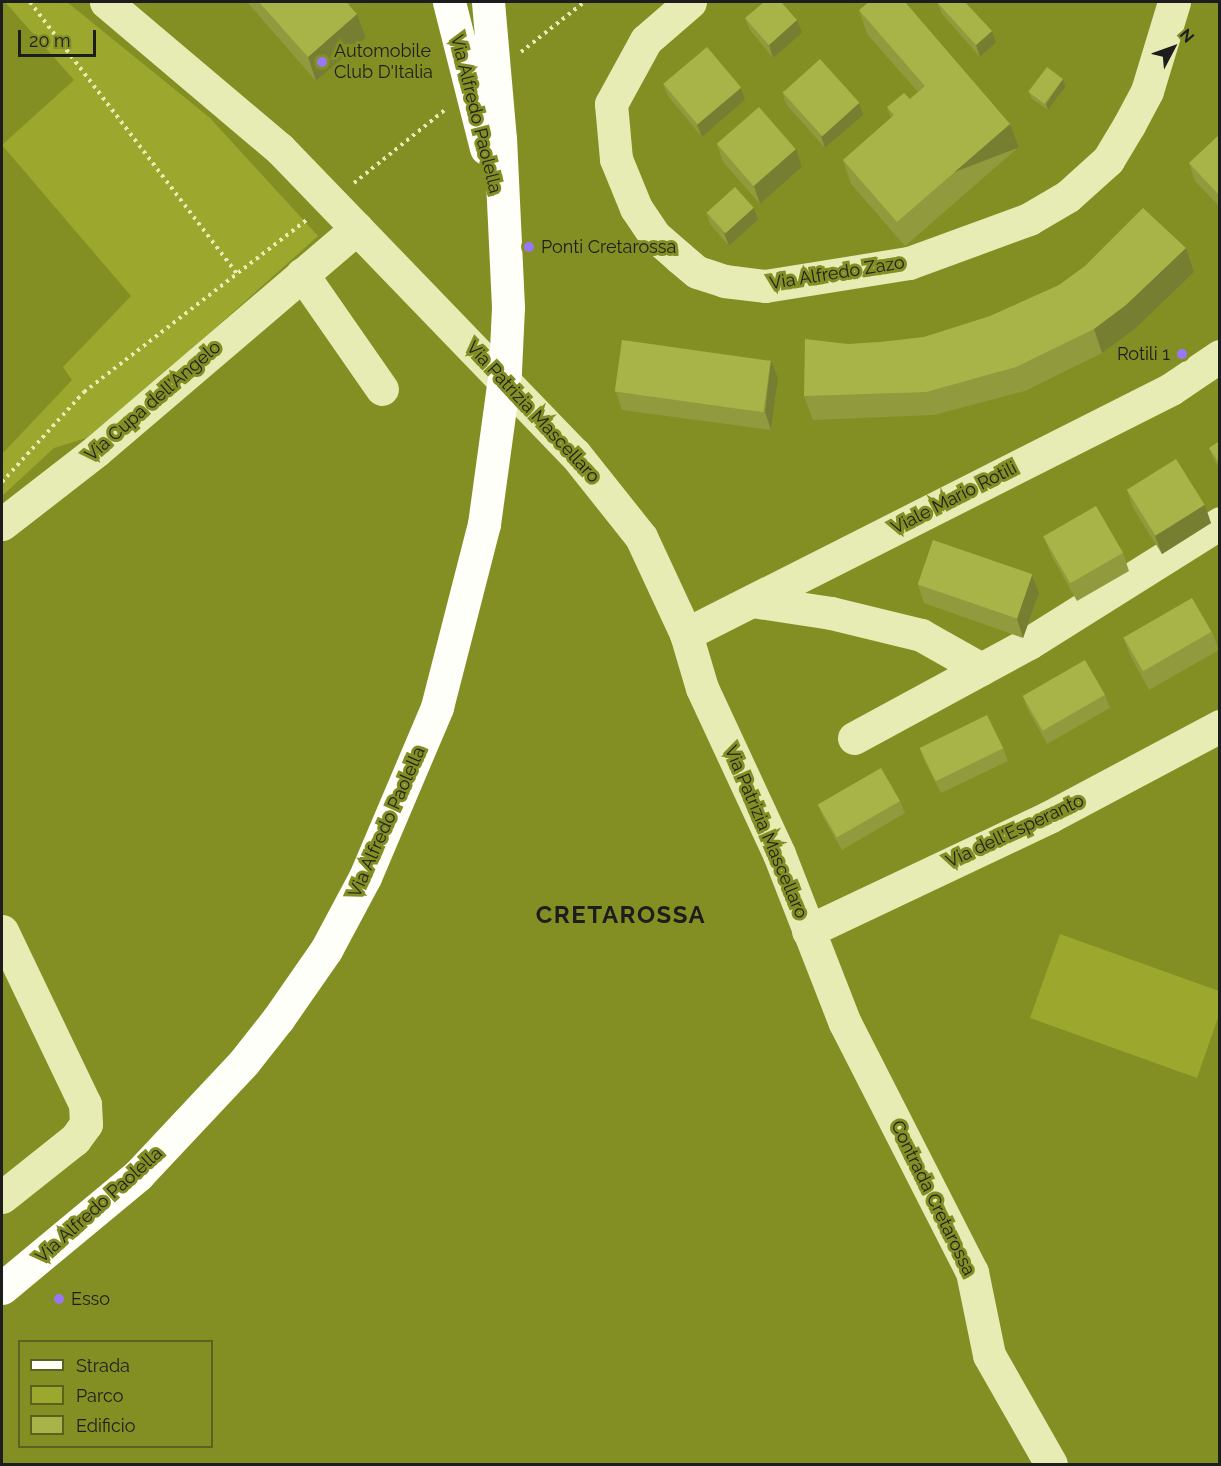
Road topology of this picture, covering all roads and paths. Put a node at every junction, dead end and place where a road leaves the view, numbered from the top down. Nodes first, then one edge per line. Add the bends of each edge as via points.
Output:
1 (30, 2) edge
2 (106, 2) edge
3 (449, 2) edge
4 (584, 2) edge
5 (690, 2) edge
6 (1174, 2) edge
7 (491, 9) edge
8 (532, 44) dead end
9 (447, 108) dead end
10 (363, 176) dead end
11 (504, 226) junction
12 (357, 228) junction
13 (281, 240) dead end
14 (237, 274) junction
15 (302, 274) junction
16 (1220, 356) edge
17 (382, 389) dead end
18 (2, 482) edge
19 (1220, 523) edge
20 (2, 524) edge
21 (752, 601) junction
22 (686, 634) junction
23 (981, 669) junction
24 (1219, 727) edge
25 (854, 738) dead end
26 (2, 931) edge
27 (808, 931) junction
28 (2, 1197) edge
29 (2, 1288) edge
30 (1051, 1464) edge

1 - 14 path
2 - 12 street, Via Patrizia Mascellaro via 235,106
3 - 11 main road, Via Alfredo Paolella
4 - 8 path
5 - 6 street, Via Alfredo Zazo via 646,40 611,104 616,159 636,208 655,236 679,257 697,272 724,281 765,286 909,263 1029,219 1068,196 1108,160 1129,125 1147,91
7 - 11 main road, Via Alfredo Paolella
9 - 10 path
11 - 29 main road, Via Alfredo Paolella via 506,371 492,473 469,593 437,707 403,794 326,950 244,1062 138,1174
12 - 15 street, Via Cupa dell'Angelo
12 - 22 street, Via Patrizia Mascellaro via 603,486 641,537
13 - 14 path
14 - 18 path via 84,392
15 - 17 street
15 - 20 street, Via Cupa dell'Angelo via 96,451
16 - 21 street, Viale Mario Rotili via 1171,389
19 - 23 street
21 - 22 street, Viale Mario Rotili
21 - 23 street via 831,613 921,634
22 - 27 street, Via Patrizia Mascellaro via 702,688 779,854
23 - 25 street
24 - 27 street, Via dell'Esperanto via 1049,817
26 - 28 street via 85,1104 86,1124 75,1139
27 - 30 street, Contrada Cretarossa via 845,1023 972,1272 989,1355

